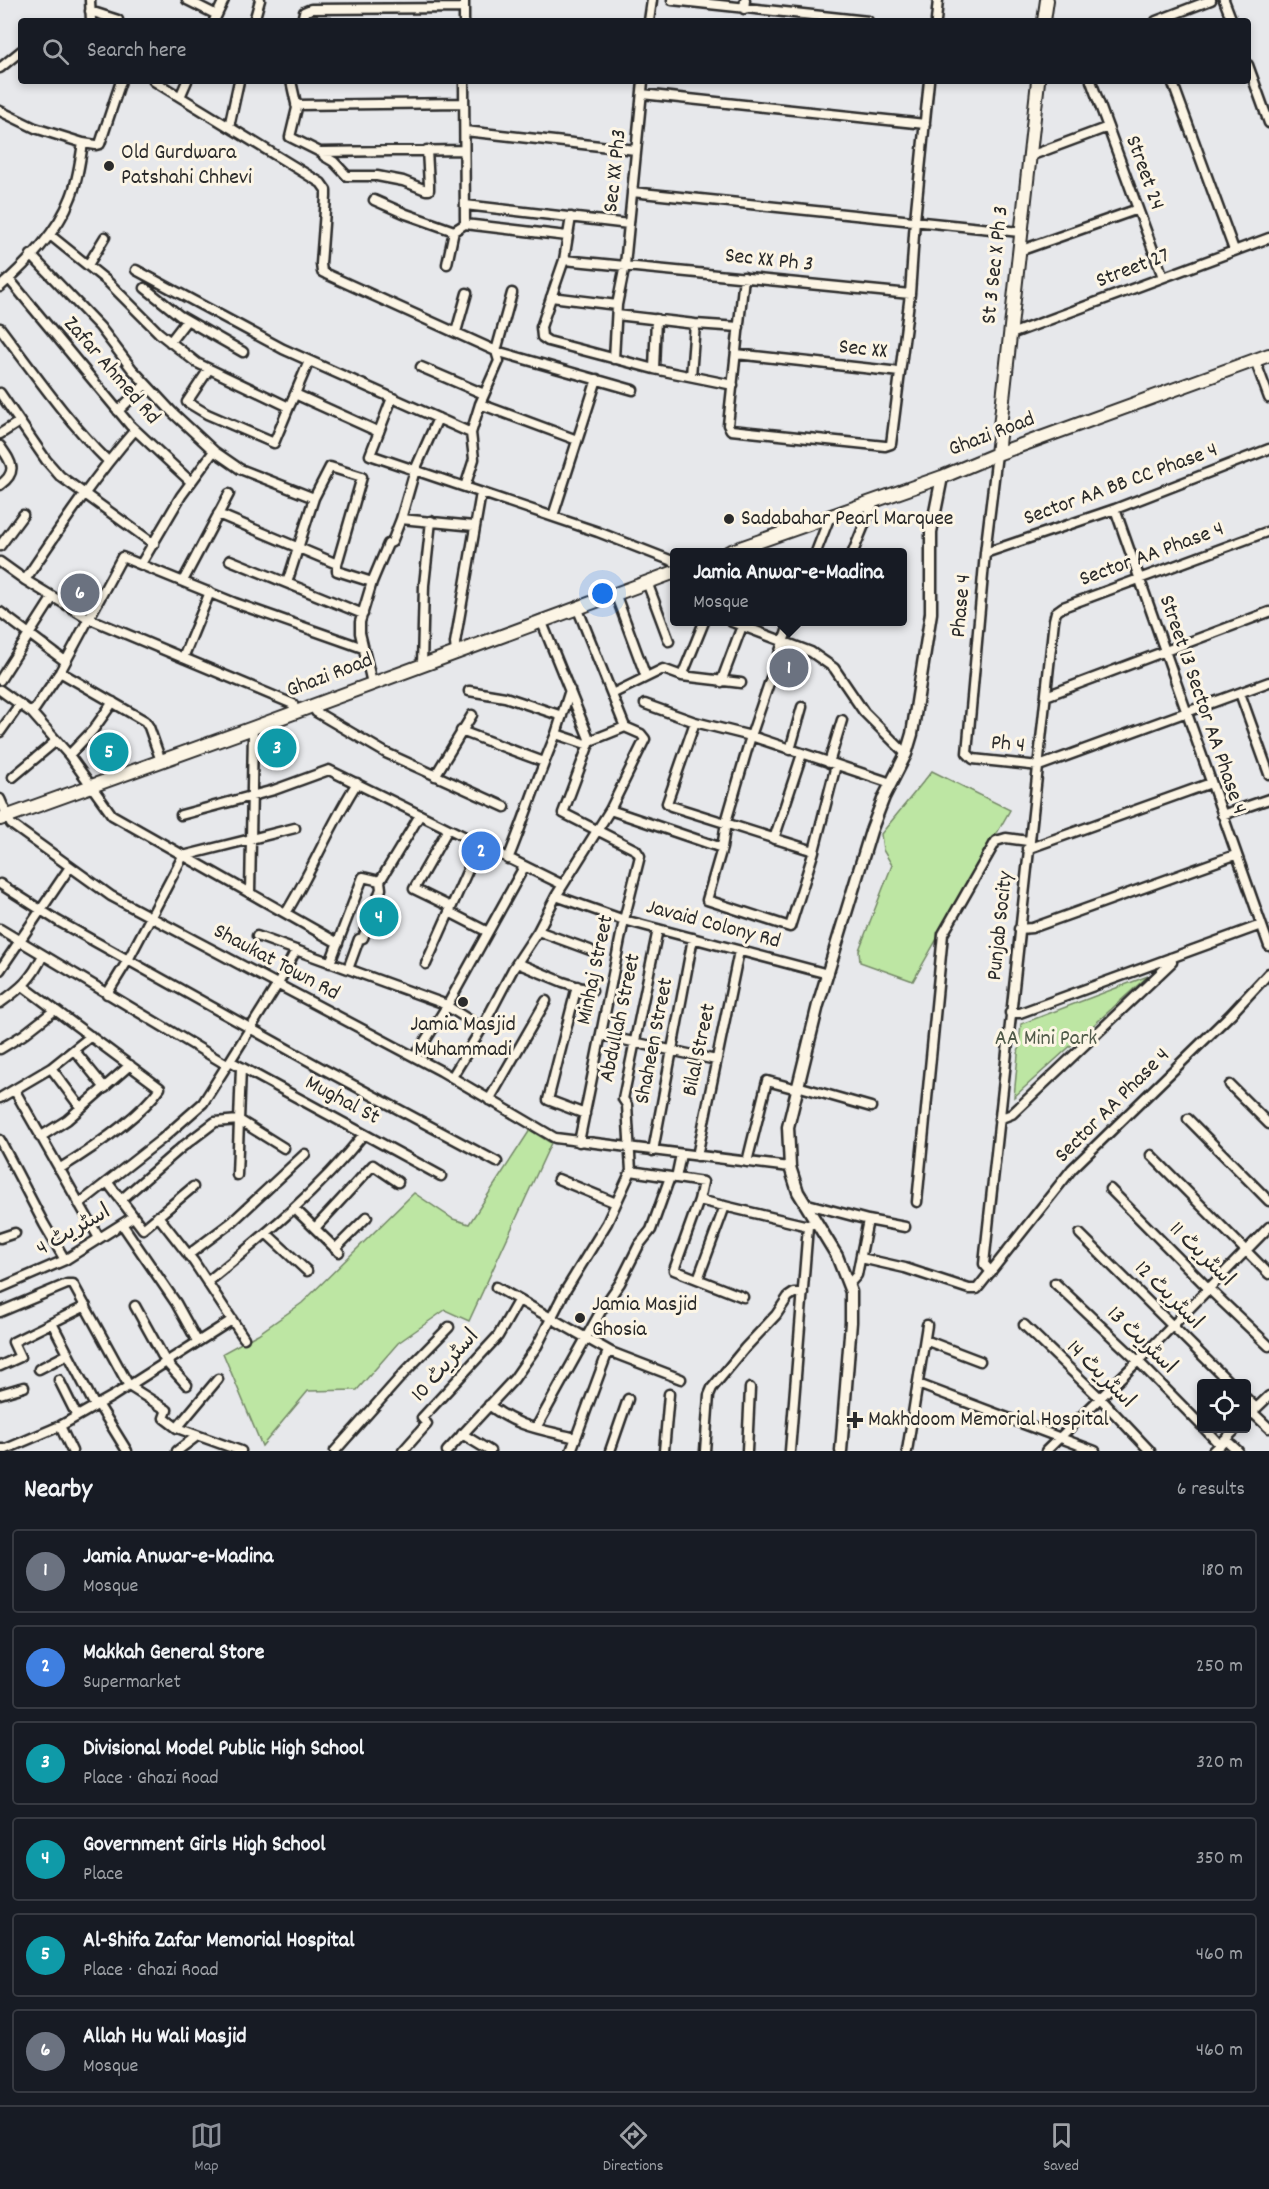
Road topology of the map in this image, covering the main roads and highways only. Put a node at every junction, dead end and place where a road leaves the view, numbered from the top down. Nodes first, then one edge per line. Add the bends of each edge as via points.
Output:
1 (1047, 0) edge
2 (1044, 18) edge
3 (1038, 84) edge
4 (1269, 355) edge
5 (997, 454) junction
6 (740, 548) edge
7 (670, 574) edge
8 (4, 817) edge

1 - 2 main road
3 - 5 main road, St 3 Sec X Ph 3
4 - 5 main road, Ghazi Road
5 - 6 main road, Ghazi Road
7 - 8 main road, Ghazi Road

